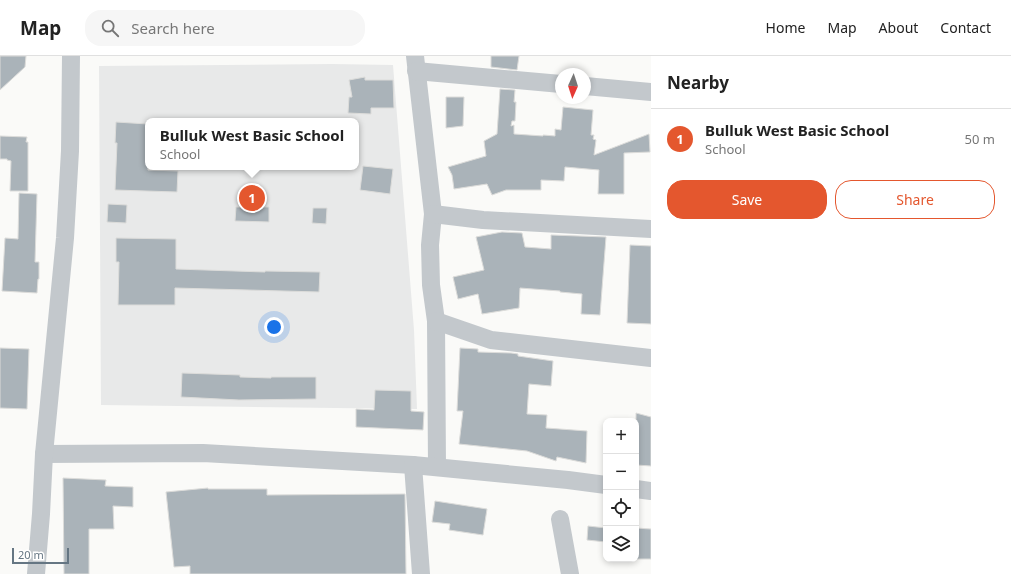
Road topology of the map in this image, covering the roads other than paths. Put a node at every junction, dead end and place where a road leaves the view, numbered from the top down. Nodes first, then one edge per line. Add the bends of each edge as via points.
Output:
1 (71, 56) edge
2 (414, 61) edge
3 (555, 83) edge
4 (591, 87) edge
5 (651, 92) edge
6 (433, 214) junction
7 (651, 229) edge
8 (436, 321) junction
9 (651, 358) edge
10 (44, 454) junction
11 (413, 464) junction
12 (437, 467) junction
13 (603, 485) edge
14 (639, 489) edge
15 (651, 491) edge
16 (560, 519) dead end
17 (36, 574) edge
18 (421, 574) edge
19 (570, 574) edge

1 - 10 street via 70,151 65,238
2 - 3 street
2 - 6 street
4 - 5 street
6 - 7 street via 483,220
6 - 8 street via 430,245 431,285
8 - 9 street via 491,340
8 - 12 street
10 - 11 street via 203,453
10 - 17 street
11 - 12 street
11 - 18 street
12 - 13 street
14 - 15 street
16 - 19 street

